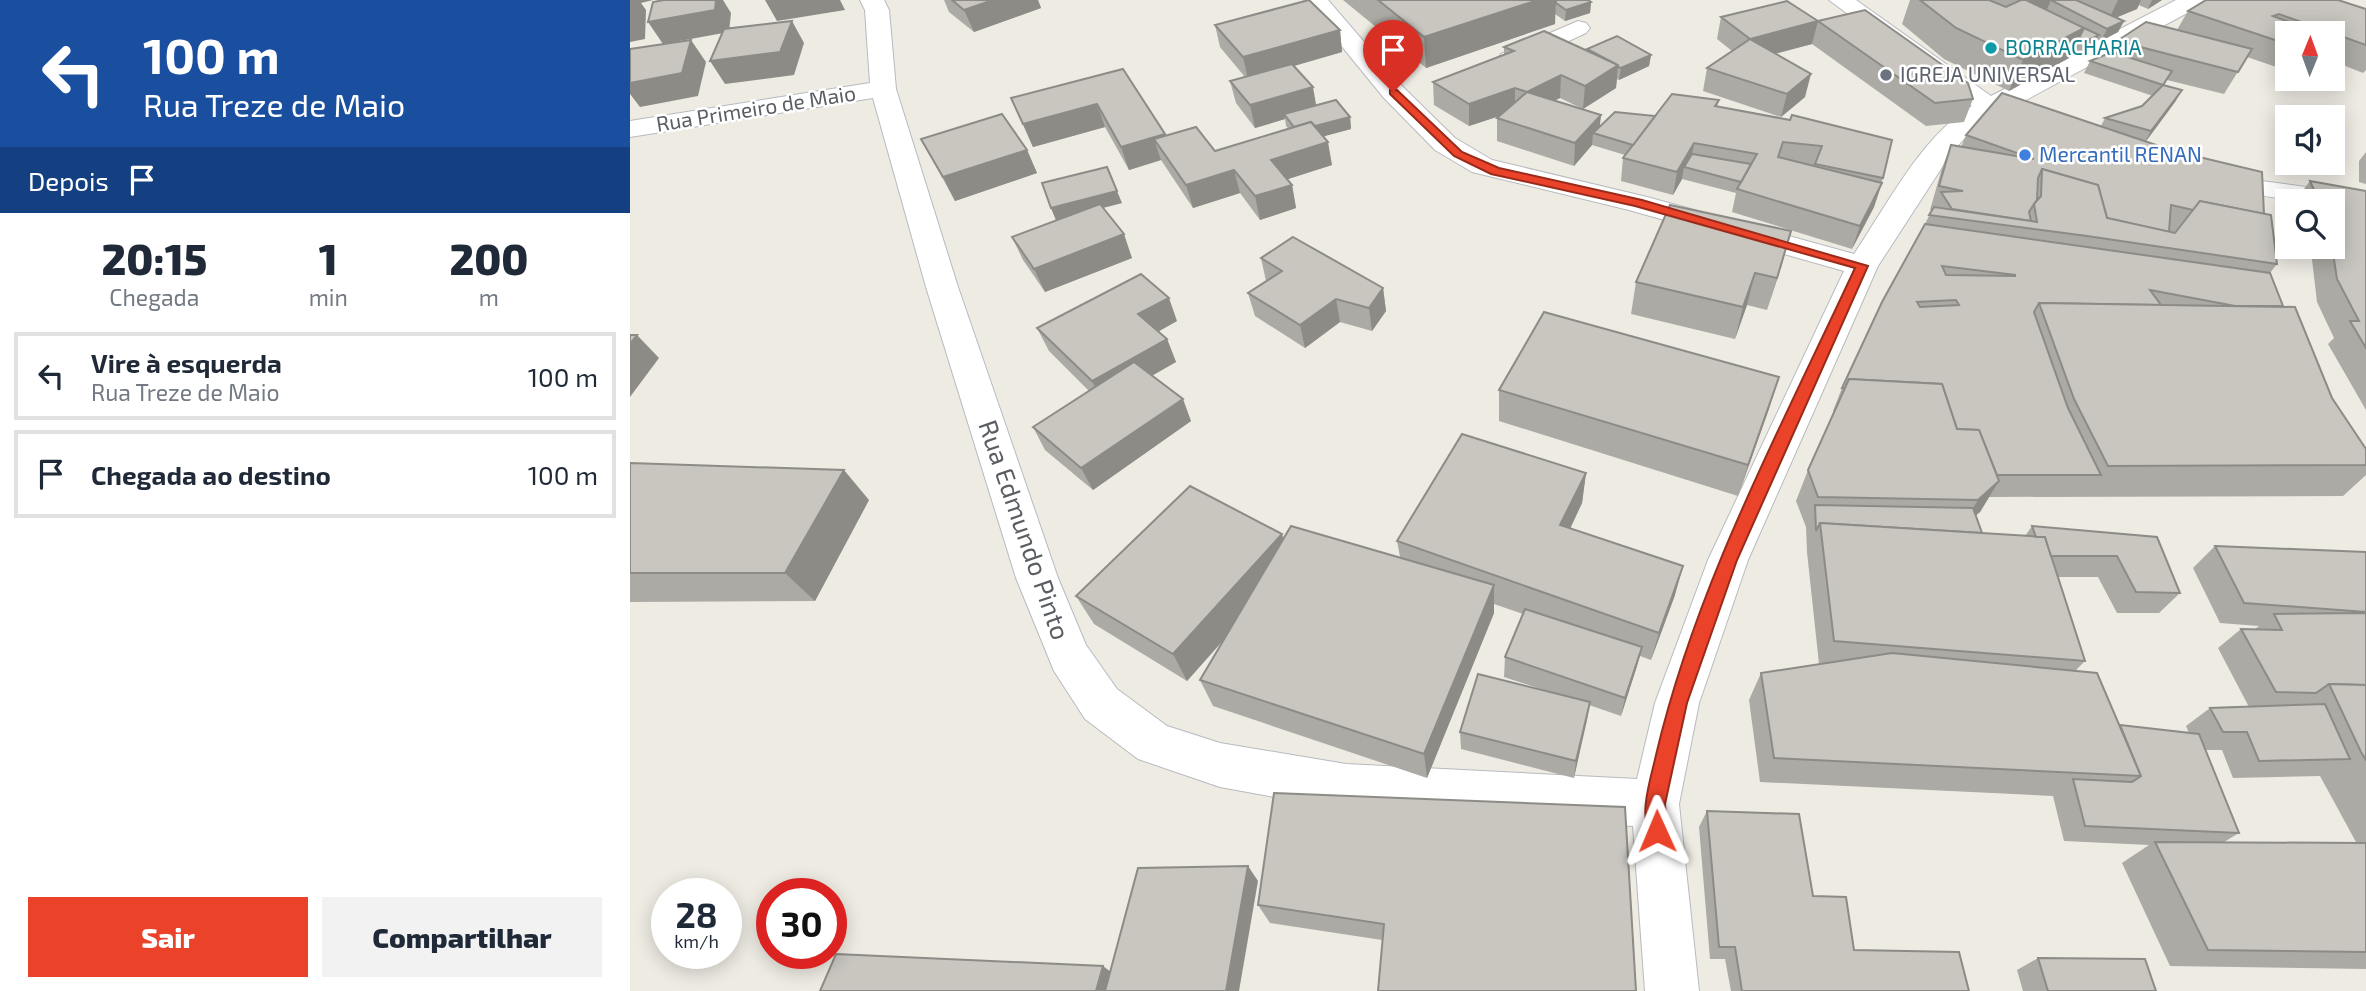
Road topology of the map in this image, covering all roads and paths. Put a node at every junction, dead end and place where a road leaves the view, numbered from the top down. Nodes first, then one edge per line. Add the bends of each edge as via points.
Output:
1 (872, 0) edge
2 (1316, 0) edge
3 (1841, 0) edge
4 (2194, 0) edge
5 (1578, 28) dead end
6 (1492, 66) edge
7 (883, 89) junction
8 (1990, 107) junction
9 (2028, 122) edge
10 (630, 129) edge
11 (2183, 169) edge
12 (2260, 189) junction
13 (2366, 204) edge
14 (2264, 227) edge
15 (1862, 266) junction
16 (1655, 804) junction
17 (1672, 991) edge

1 - 7 street, Rua Edmundo Pinto via 877,10
2 - 15 street via 1419,99 1458,154 1495,171 1637,203
3 - 8 street
4 - 8 street
5 - 6 street
7 - 10 street, Rua Primeiro de Maio
7 - 16 street, Rua Edmundo Pinto via 1037,578 1069,657 1101,704 1154,744 1220,765 1346,787
8 - 9 street
8 - 15 street via 1964,122 1941,147
11 - 12 street
12 - 13 street
12 - 14 street
15 - 16 street via 1728,560 1677,703
16 - 17 street

